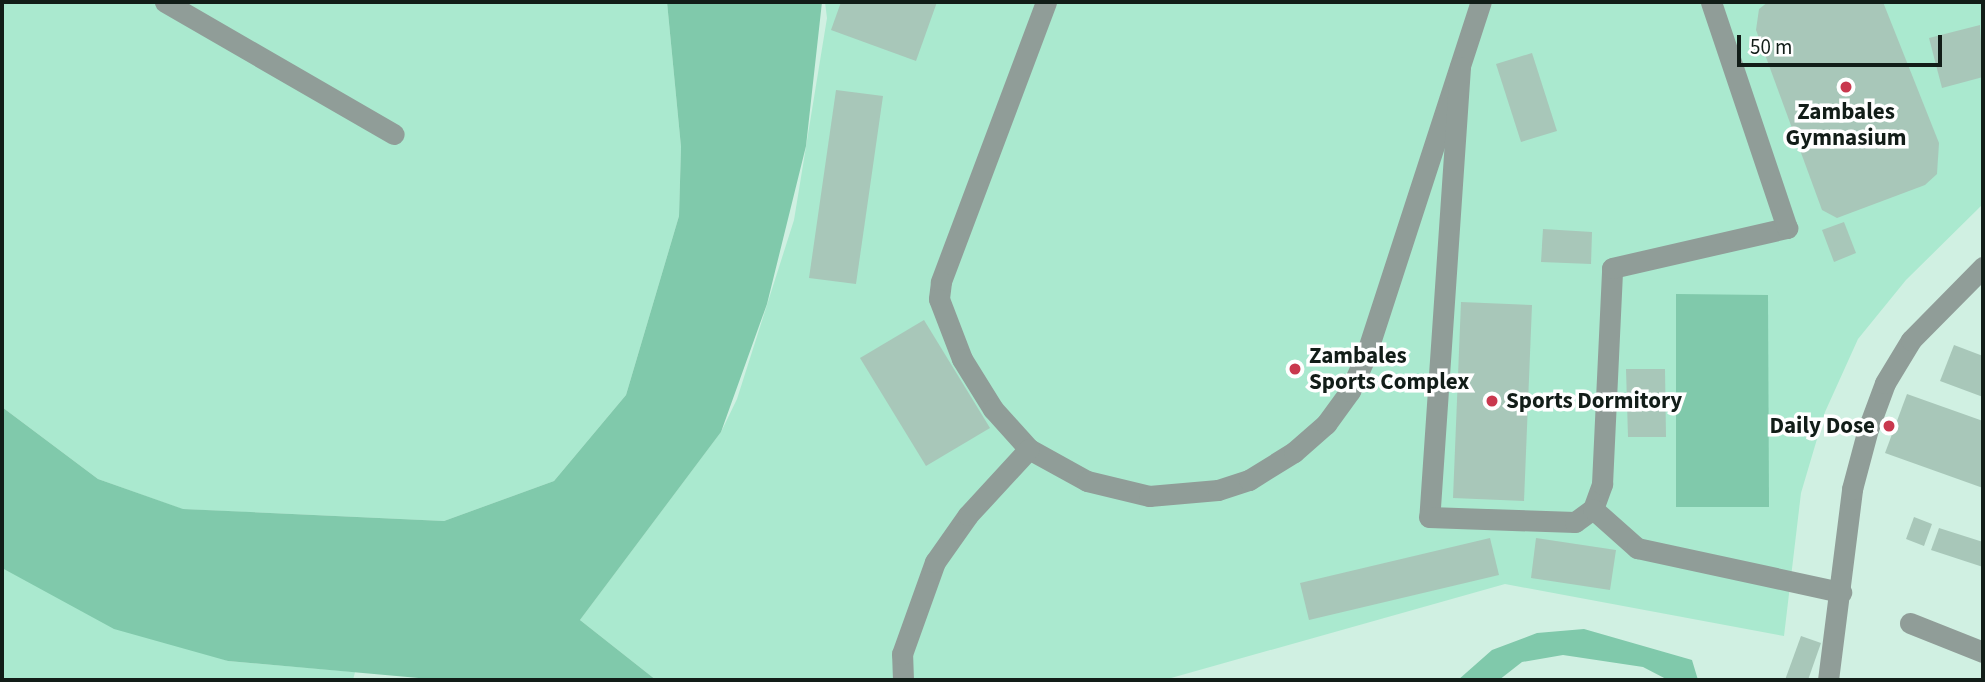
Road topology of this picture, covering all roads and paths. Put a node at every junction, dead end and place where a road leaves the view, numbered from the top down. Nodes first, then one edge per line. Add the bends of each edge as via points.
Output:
1 (165, 2) edge
2 (1046, 2) edge
3 (1481, 2) edge
4 (1712, 2) edge
5 (1460, 67) junction
6 (394, 135) dead end
7 (1983, 267) edge
8 (1029, 449) junction
9 (1593, 509) junction
10 (1841, 592) junction
11 (1910, 622) dead end
12 (1983, 652) edge
13 (903, 680) edge
14 (1828, 680) edge

1 - 6 street
2 - 8 street via 941,282 939,299 962,359 993,409
3 - 5 street
4 - 9 street via 1787,228 1612,268 1602,484
5 - 8 street via 1366,355 1350,391 1326,424 1294,452 1249,480 1182,496 1114,490 1056,468
5 - 9 street via 1429,517 1575,522
7 - 10 street via 1911,340 1885,383 1852,489
8 - 13 street via 968,515 935,562 902,654
9 - 10 street via 1637,548
10 - 14 street
11 - 12 street

